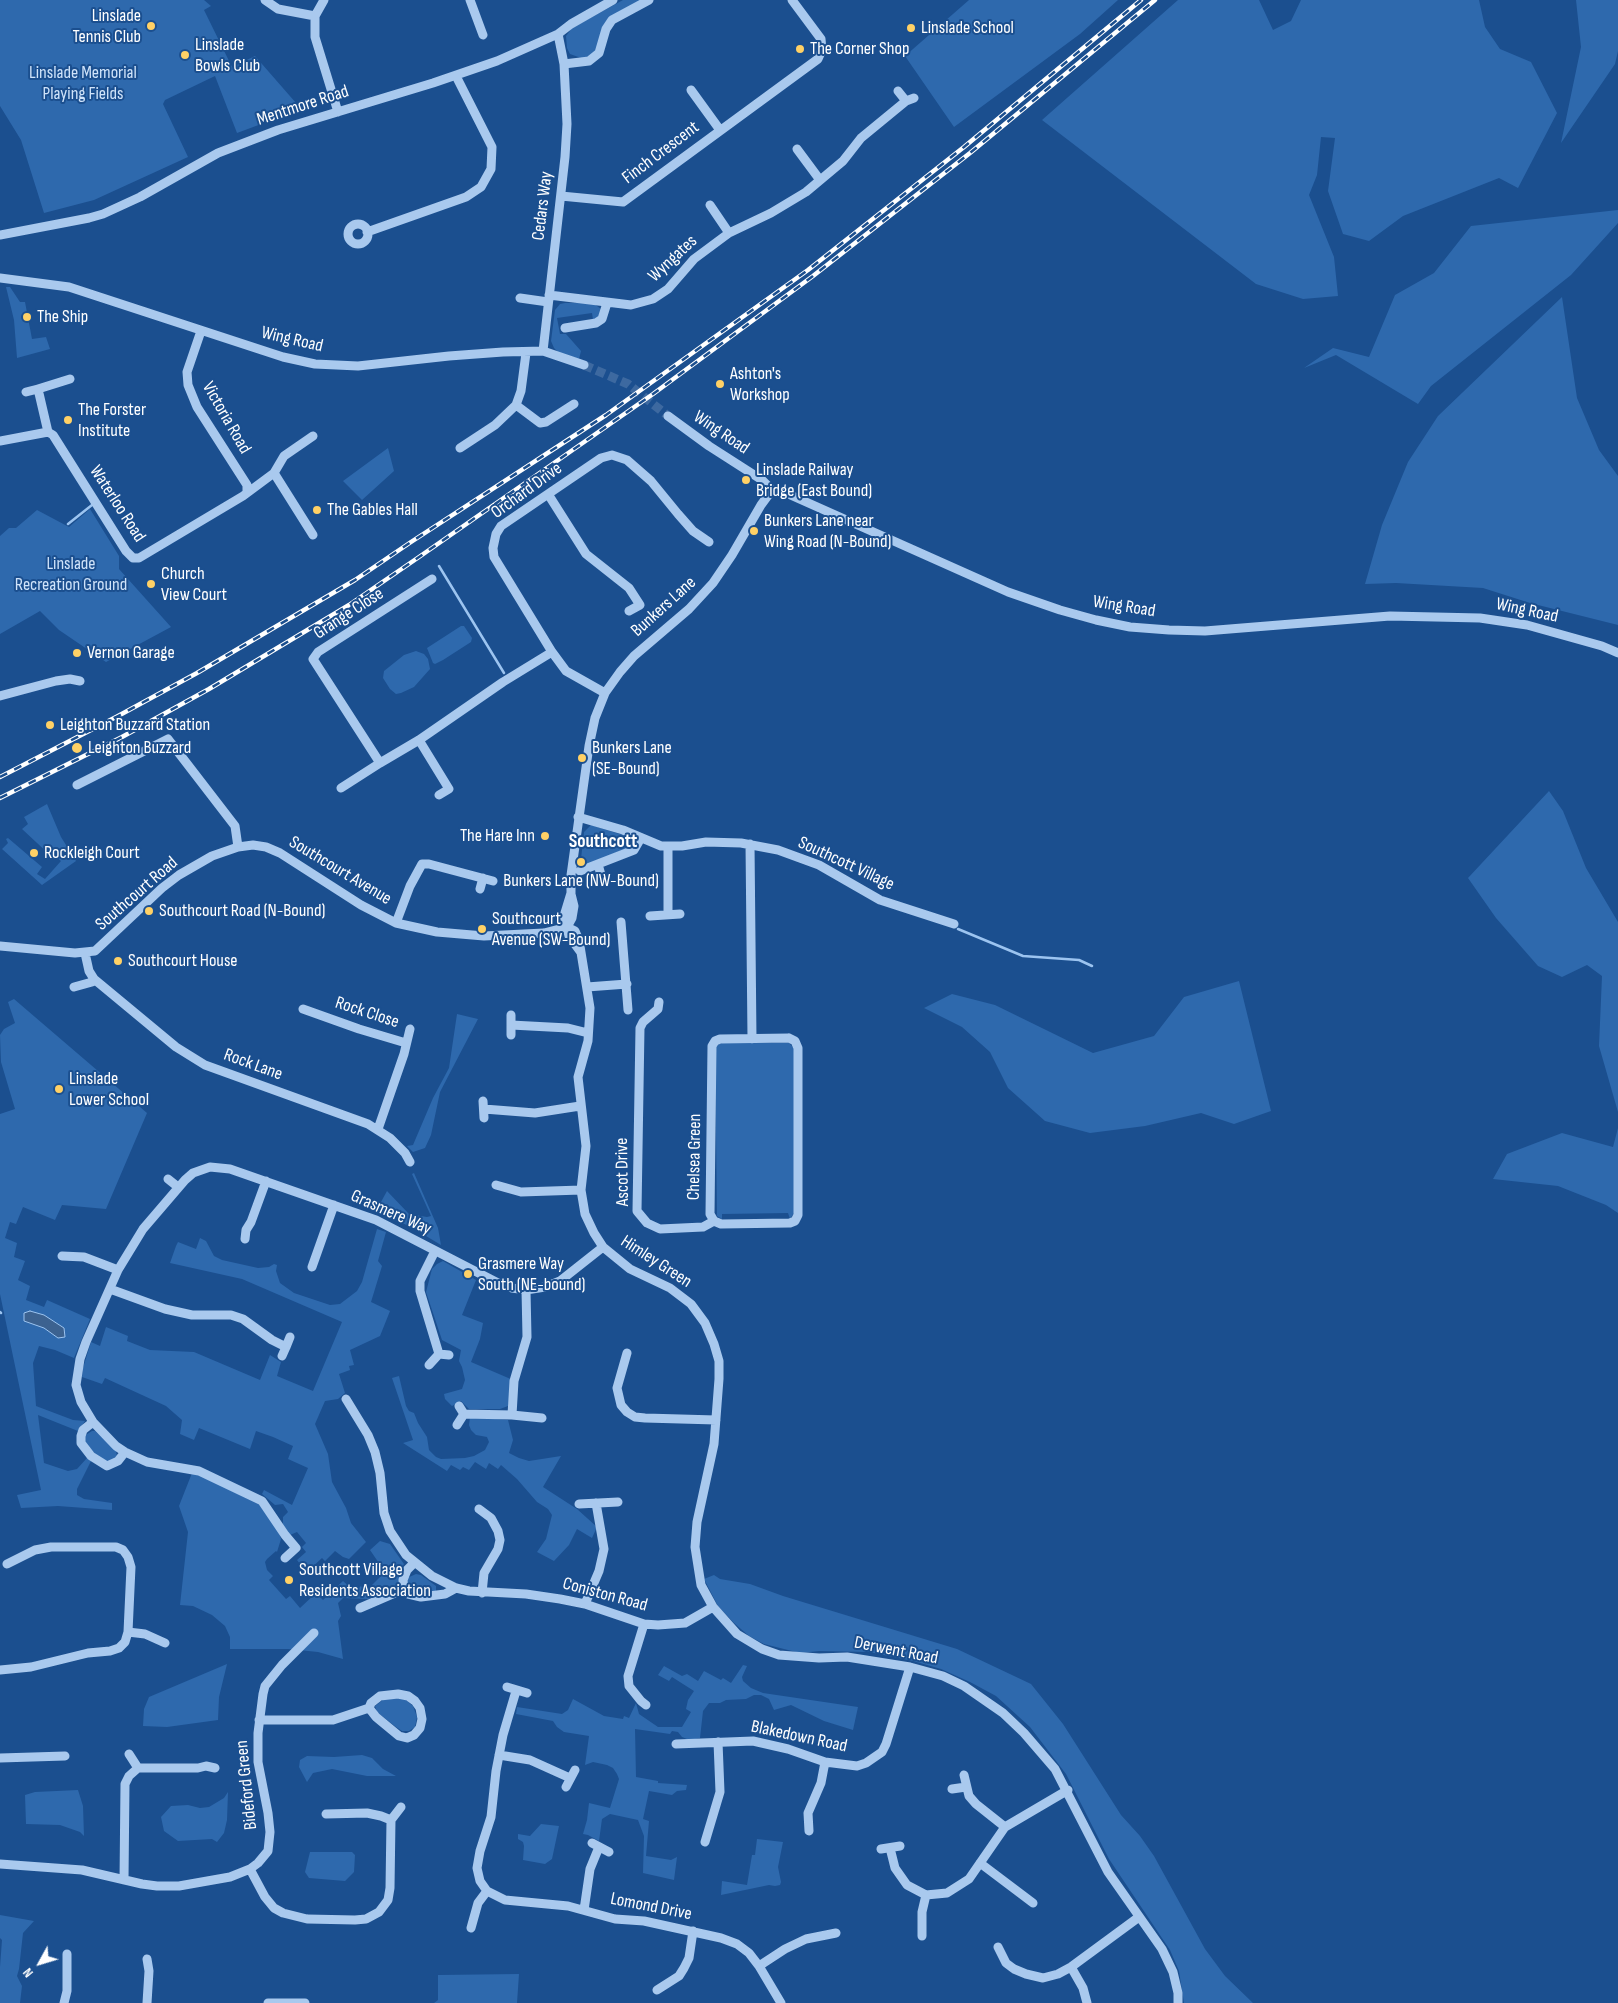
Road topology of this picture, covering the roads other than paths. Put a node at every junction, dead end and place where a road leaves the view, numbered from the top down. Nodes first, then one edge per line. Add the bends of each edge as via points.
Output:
1 (265, 0) edge
2 (324, 0) edge
3 (470, 0) edge
4 (613, 0) edge
5 (649, 0) edge
6 (792, 0) edge
7 (316, 16) junction
8 (558, 34) junction
9 (483, 35) dead end
10 (564, 64) junction
11 (456, 76) junction
12 (691, 90) dead end
13 (898, 91) dead end
14 (338, 112) junction
15 (720, 130) junction
16 (797, 149) dead end
17 (820, 180) junction
18 (561, 196) junction
19 (710, 205) dead end
20 (367, 232) dead end
21 (729, 233) junction
22 (0, 235) edge
23 (0, 278) edge
24 (520, 298) dead end
25 (549, 298) junction
26 (607, 303) junction
27 (565, 328) dead end
28 (201, 331) junction
29 (543, 351) junction
30 (526, 352) junction
31 (584, 365) tunnel mouth
32 (70, 379) dead end
33 (38, 389) junction
34 (26, 392) dead end
35 (574, 404) dead end
36 (516, 405) junction
37 (668, 416) tunnel mouth
38 (48, 432) junction
39 (313, 436) dead end
40 (0, 441) edge
41 (460, 448) dead end
42 (274, 472) junction
43 (772, 490) junction
44 (247, 491) junction
45 (548, 494) junction
46 (313, 535) dead end
47 (709, 542) dead end
48 (432, 578) dead end
49 (630, 611) dead end
50 (552, 652) junction
51 (1618, 653) edge
52 (80, 681) dead end
53 (605, 693) junction
54 (0, 696) edge
55 (419, 740) junction
56 (380, 763) junction
57 (77, 785) dead end
58 (341, 788) dead end
59 (439, 795) dead end
60 (578, 816) junction
61 (641, 838) junction
62 (750, 844) junction
63 (238, 847) junction
64 (668, 847) junction
65 (598, 864) junction
66 (580, 871) dead end
67 (483, 878) junction
68 (602, 879) dead end
69 (493, 881) dead end
70 (480, 889) dead end
71 (668, 914) junction
72 (680, 914) dead end
73 (650, 916) dead end
74 (621, 922) dead end
75 (396, 923) junction
76 (954, 924) dead end
77 (567, 927) junction
78 (0, 946) edge
79 (85, 953) junction
80 (94, 979) junction
81 (627, 984) junction
82 (74, 987) dead end
83 (587, 987) junction
84 (659, 1002) dead end
85 (303, 1008) dead end
86 (628, 1010) dead end
87 (511, 1015) dead end
88 (410, 1029) dead end
89 (588, 1033) junction
90 (752, 1039) junction
91 (406, 1043) junction
92 (640, 1047) junction
93 (650, 1047) dead end
94 (580, 1106) junction
95 (484, 1109) dead end
96 (378, 1129) junction
97 (410, 1162) dead end
98 (168, 1179) dead end
99 (266, 1181) junction
100 (178, 1188) junction
101 (499, 1188) dead end
102 (581, 1190) junction
103 (334, 1206) junction
104 (714, 1221) junction
105 (245, 1239) dead end
106 (603, 1247) junction
107 (435, 1251) junction
108 (62, 1256) dead end
109 (316, 1263) dead end
110 (118, 1270) junction
111 (110, 1289) junction
112 (526, 1290) junction
113 (290, 1337) dead end
114 (286, 1347) junction
115 (627, 1353) dead end
116 (439, 1354) junction
117 (449, 1354) dead end
118 (282, 1356) dead end
119 (429, 1365) dead end
120 (346, 1399) dead end
121 (512, 1415) junction
122 (542, 1418) dead end
123 (716, 1420) junction
124 (93, 1422) junction
125 (457, 1425) dead end
126 (125, 1452) junction
127 (710, 1466) joint
128 (618, 1502) dead end
129 (596, 1503) junction
130 (579, 1504) dead end
131 (479, 1509) dead end
132 (285, 1558) dead end
133 (414, 1563) junction
134 (7, 1564) dead end
135 (456, 1588) junction
136 (404, 1589) junction
137 (482, 1593) junction
138 (585, 1604) junction
139 (713, 1607) junction
140 (360, 1608) dead end
141 (644, 1624) junction
142 (128, 1632) junction
143 (314, 1633) dead end
144 (165, 1643) dead end
145 (910, 1666) junction
146 (0, 1670) edge
147 (506, 1688) dead end
148 (516, 1691) junction
149 (526, 1693) dead end
150 (646, 1704) dead end
151 (369, 1708) junction
152 (259, 1720) junction
153 (718, 1742) junction
154 (676, 1744) dead end
155 (60, 1753) dead end
156 (129, 1754) dead end
157 (499, 1754) junction
158 (0, 1758) edge
159 (825, 1762) junction
160 (138, 1768) junction
161 (215, 1768) dead end
162 (964, 1775) dead end
163 (570, 1778) dead end
164 (966, 1787) junction
165 (952, 1789) dead end
166 (1068, 1790) junction
167 (336, 1804) dead end
168 (401, 1807) dead end
169 (326, 1814) dead end
170 (337, 1814) junction
171 (391, 1820) junction
172 (1005, 1827) junction
173 (809, 1831) dead end
174 (705, 1842) dead end
175 (900, 1846) dead end
176 (609, 1852) dead end
177 (0, 1864) edge
178 (980, 1864) junction
179 (250, 1869) junction
180 (124, 1880) junction
181 (487, 1891) junction
182 (926, 1895) junction
183 (1033, 1903) dead end
184 (584, 1910) junction
185 (1139, 1917) junction
186 (471, 1928) dead end
187 (692, 1931) junction
188 (836, 1933) dead end
189 (921, 1936) dead end
190 (998, 1947) dead end
191 (147, 1959) dead end
192 (64, 1960) dead end
193 (760, 1966) junction
194 (1071, 1967) junction
195 (673, 1980) junction
196 (679, 1989) dead end
197 (657, 1990) dead end
198 (281, 2002) edge
199 (64, 2003) edge
200 (147, 2003) edge
201 (268, 2003) edge
202 (305, 2003) edge
203 (781, 2003) edge
204 (1087, 2003) edge
205 (1178, 2003) edge

1 - 7 street via 278,9
2 - 7 street
3 - 9 street
4 - 8 street, Mentmore Road
5 - 10 street via 612,20 599,53 590,61
6 - 15 street, Finch Crescent via 821,40 822,50 818,59
7 - 14 street via 315,37
8 - 10 street, Cedars Way
8 - 11 street, Mentmore Road
10 - 18 street, Cedars Way via 567,124
11 - 14 street, Mentmore Road
11 - 20 street via 492,147 491,168 481,187 466,197
12 - 15 street, Finch Crescent
13 - 17 street, Wyngates via 910,99 861,138
14 - 22 street, Mentmore Road via 218,153 103,214
15 - 18 street, Finch Crescent via 623,202
16 - 17 street
17 - 21 street, Wyngates via 771,213
18 - 25 street, Cedars Way
19 - 21 street
21 - 26 street, Wyngates via 694,259 668,290 653,299 631,305
23 - 28 street, Wing Road via 69,287
24 - 25 street, Wyngates
25 - 26 street, Wyngates
25 - 29 street, Cedars Way
26 - 27 street via 602,319 596,323
28 - 30 street, Wing Road via 315,364 358,366
28 - 44 street, Victoria Road via 187,372 188,385 197,407 247,485
29 - 30 street, Wing Road
29 - 31 street, Wing Road
30 - 36 street
32 - 33 street
33 - 34 street
33 - 38 street
35 - 36 street via 540,423
36 - 41 street via 495,425
37 - 43 street, Wing Road
38 - 40 street
38 - 44 street, Waterloo Road via 54,435 132,558 149,553
39 - 42 street via 284,456
42 - 44 street
42 - 46 street
43 - 51 street, Wing Road via 786,493 1008,592 1096,620 1170,630 1206,631 1390,616 1460,617 1527,625
43 - 53 street, Bunkers Lane via 713,583 689,609 634,656
45 - 47 street, Orchard Drive via 600,458 612,455 627,460 651,481 693,531
45 - 49 street via 586,554 629,588 640,605
45 - 50 street, Orchard Drive via 501,526 493,548 494,557
48 - 56 street, Grange Close via 313,658
50 - 53 street, Orchard Drive via 566,671
50 - 55 street
52 - 54 street via 56,681
53 - 60 street via 593,727
55 - 56 street
55 - 59 street via 450,789
56 - 58 street
57 - 63 street via 168,739 235,826
60 - 61 street, Southcott Village
60 - 77 street via 570,893 574,906
61 - 64 street, Southcott Village
61 - 65 street via 634,850
62 - 64 street, Southcott Village via 706,842
62 - 76 street, Southcott Village via 819,865 880,900
62 - 90 street
63 - 75 street, Southcourt Avenue via 253,845 280,853 361,905
63 - 79 street, Southcourt Road via 212,856 179,875 107,942 95,951
64 - 71 street
65 - 66 street
65 - 68 street
67 - 69 street
67 - 70 street
67 - 75 street via 422,864
71 - 72 street
71 - 73 street
74 - 81 street
75 - 77 street, Southcourt Avenue via 437,932 484,936 544,933
77 - 83 street, Himley Green via 569,936 581,951
78 - 79 street
79 - 80 street, Rock Lane
80 - 82 street
80 - 96 street, Rock Lane via 157,1033 205,1065
81 - 83 street
81 - 86 street
83 - 89 street, Himley Green via 590,1008
84 - 92 street, Ascot Drive via 658,1009 640,1028
85 - 91 street, Rock Close via 320,1010 359,1029
87 - 89 street via 511,1030 568,1028
88 - 91 street, Rock Close
89 - 94 street, Himley Green via 578,1077
90 - 104 street, Chelsea Green via 711,1038 710,1214
90 - 104 street, Chelsea Green via 798,1038 797,1224 721,1224
91 - 96 street, Rock Close
92 - 93 street
92 - 104 street, Ascot Drive via 637,1211 647,1223 660,1229 698,1228
94 - 95 street via 535,1113
94 - 102 street, Himley Green via 586,1146
96 - 97 street, Rock Lane via 405,1153
98 - 100 street
99 - 100 street, Grasmere Way via 230,1169 210,1167 194,1173
99 - 103 street, Grasmere Way
99 - 105 street
100 - 110 street, Grasmere Way via 143,1229
101 - 102 street via 531,1193
102 - 106 street, Himley Green via 585,1214
103 - 107 street, Grasmere Way via 380,1222
103 - 109 street, Grasmere Way
106 - 112 street, Grasmere Way via 560,1281
106 - 123 street, Himley Green via 630,1269 670,1288 691,1304 706,1323 719,1361
107 - 112 street, Grasmere Way via 498,1283
107 - 116 street, Grasmere Way via 420,1281 420,1291
108 - 110 street via 84,1257
110 - 111 street, Grasmere Way
111 - 114 street via 165,1310 192,1315 233,1315
111 - 124 street, Grasmere Way via 86,1342 76,1375 81,1402
112 - 121 street via 527,1337 516,1371
113 - 114 street
114 - 118 street
115 - 123 street via 616,1388 621,1405 627,1412 645,1418
116 - 117 street
116 - 119 street
120 - 133 street, Coniston Road via 360,1410 375,1452 384,1514 390,1530
121 - 122 street
121 - 125 street via 462,1410
123 - 127 street, Himley Green
124 - 126 street, Grasmere Way
124 - 126 street via 81,1436 81,1443 91,1456 107,1466 118,1461
126 - 132 street, Grasmere Way via 147,1462 200,1471 257,1497 296,1548
127 - 139 street, Derwent Road via 697,1522 695,1547 701,1585
128 - 129 street
129 - 130 street
129 - 138 street via 604,1549
131 - 137 street via 491,1518 500,1540 498,1550 484,1573
133 - 135 street, Coniston Road
133 - 136 street via 403,1580
134 - 142 street via 34,1550 116,1547 123,1550 131,1566
135 - 136 street, Coniston Road via 445,1594 421,1597 408,1594
135 - 137 street, Coniston Road
136 - 140 street
137 - 138 street, Coniston Road via 526,1594
138 - 141 street, Coniston Road
139 - 141 street, Coniston Road via 685,1623
139 - 145 street, Derwent Road via 741,1637 778,1655 847,1657
141 - 150 street via 628,1676 635,1695
142 - 144 street via 145,1634
142 - 146 street via 124,1642 110,1651
143 - 152 street, Bideford Green via 265,1686
145 - 159 street, Blakedown Road via 882,1752 857,1766
145 - 166 street, Derwent Road via 964,1686 1003,1713 1024,1732
147 - 148 street
148 - 149 street
148 - 157 street
151 - 151 street, Bideford Green via 371,1702 380,1696 408,1696 420,1708 420,1728 407,1738 399,1736
151 - 152 street, Bideford Green via 333,1720
152 - 179 street, Bideford Green via 258,1762 270,1832 268,1851
153 - 154 street, Blakedown Road
153 - 159 street, Blakedown Road via 761,1742
153 - 174 street via 720,1792
155 - 158 street
156 - 160 street
157 - 163 street via 530,1760
157 - 181 street via 491,1817 477,1868
159 - 173 street via 821,1783 808,1813
160 - 161 street, Bideford Green
160 - 180 street via 128,1776 126,1784
162 - 164 street
164 - 165 street
164 - 172 street via 976,1804
166 - 172 street
166 - 185 street, Derwent Road via 1108,1872
167 - 170 street
168 - 171 street
169 - 170 street
170 - 171 street via 367,1813
171 - 179 street via 388,1900 379,1912 366,1919 307,1919 283,1913 274,1908
172 - 178 street
175 - 182 street via 885,1849 907,1885
176 - 184 street via 595,1845
177 - 180 street, Bideford Green via 82,1870
178 - 182 street via 969,1879 947,1894
178 - 183 street
179 - 180 street, Bideford Green via 230,1877 179,1886
181 - 184 street, Lomond Drive via 505,1900
181 - 186 street via 478,1903
182 - 189 street
184 - 187 street, Lomond Drive via 615,1919
185 - 194 street
185 - 205 street, Derwent Road via 1162,1949 1173,1972
187 - 193 street, Lomond Drive via 737,1944
187 - 195 street via 689,1958
188 - 193 street via 820,1930
190 - 194 street via 1006,1963 1026,1974 1043,1978
191 - 200 street via 153,1970
192 - 199 street via 67,1991
193 - 203 street, Lomond Drive
194 - 204 street
195 - 196 street
195 - 197 street
198 - 201 street
198 - 202 street

